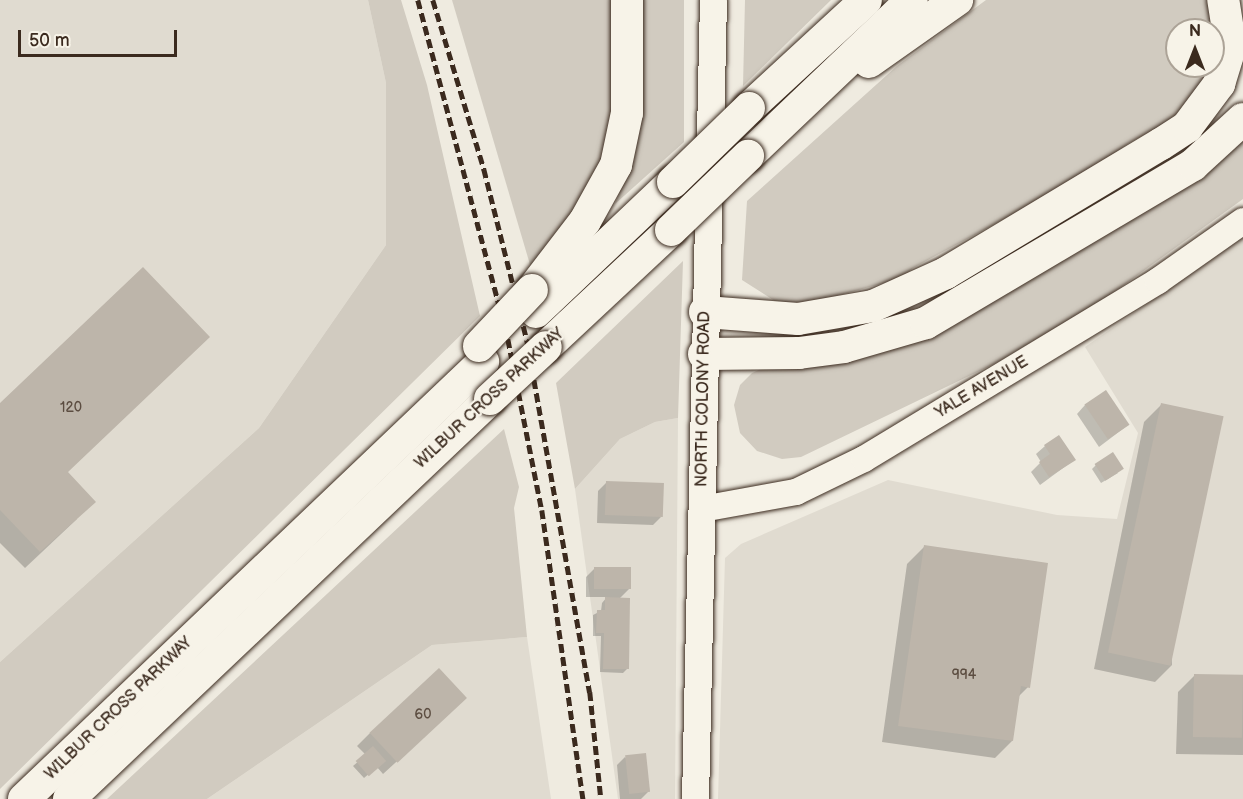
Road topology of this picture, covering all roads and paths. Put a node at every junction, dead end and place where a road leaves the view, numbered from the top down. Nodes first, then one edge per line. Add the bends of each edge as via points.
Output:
1 (627, 0) edge
2 (713, 0) edge
3 (866, 0) edge
4 (912, 0) edge
5 (957, 0) edge
6 (1223, 0) edge
7 (1243, 119) edge
8 (780, 125) junction
9 (1243, 221) edge
10 (534, 301) junction
11 (705, 312) junction
12 (704, 354) junction
13 (702, 509) junction
14 (24, 799) edge
15 (69, 799) edge
16 (695, 799) edge

1 - 10 highway via 627,113 616,165
2 - 11 main road, NORTH COLONY ROAD
3 - 10 highway, WILBUR CROSS PARKWAY, bridge via 673,182
4 - 8 highway, WILBUR CROSS PARKWAY
5 - 8 highway
6 - 11 highway via 1227,57 1219,84 1186,127 1161,144 946,273 873,306 798,319
7 - 12 highway via 1193,165 926,323 844,347 800,353
8 - 15 highway, WILBUR CROSS PARKWAY, bridge
9 - 13 street, YALE AVENUE via 1158,281 864,459 796,492
10 - 14 highway, WILBUR CROSS PARKWAY, bridge via 340,499
11 - 12 main road, NORTH COLONY ROAD
12 - 13 main road, NORTH COLONY ROAD
13 - 16 main road, NORTH COLONY ROAD

